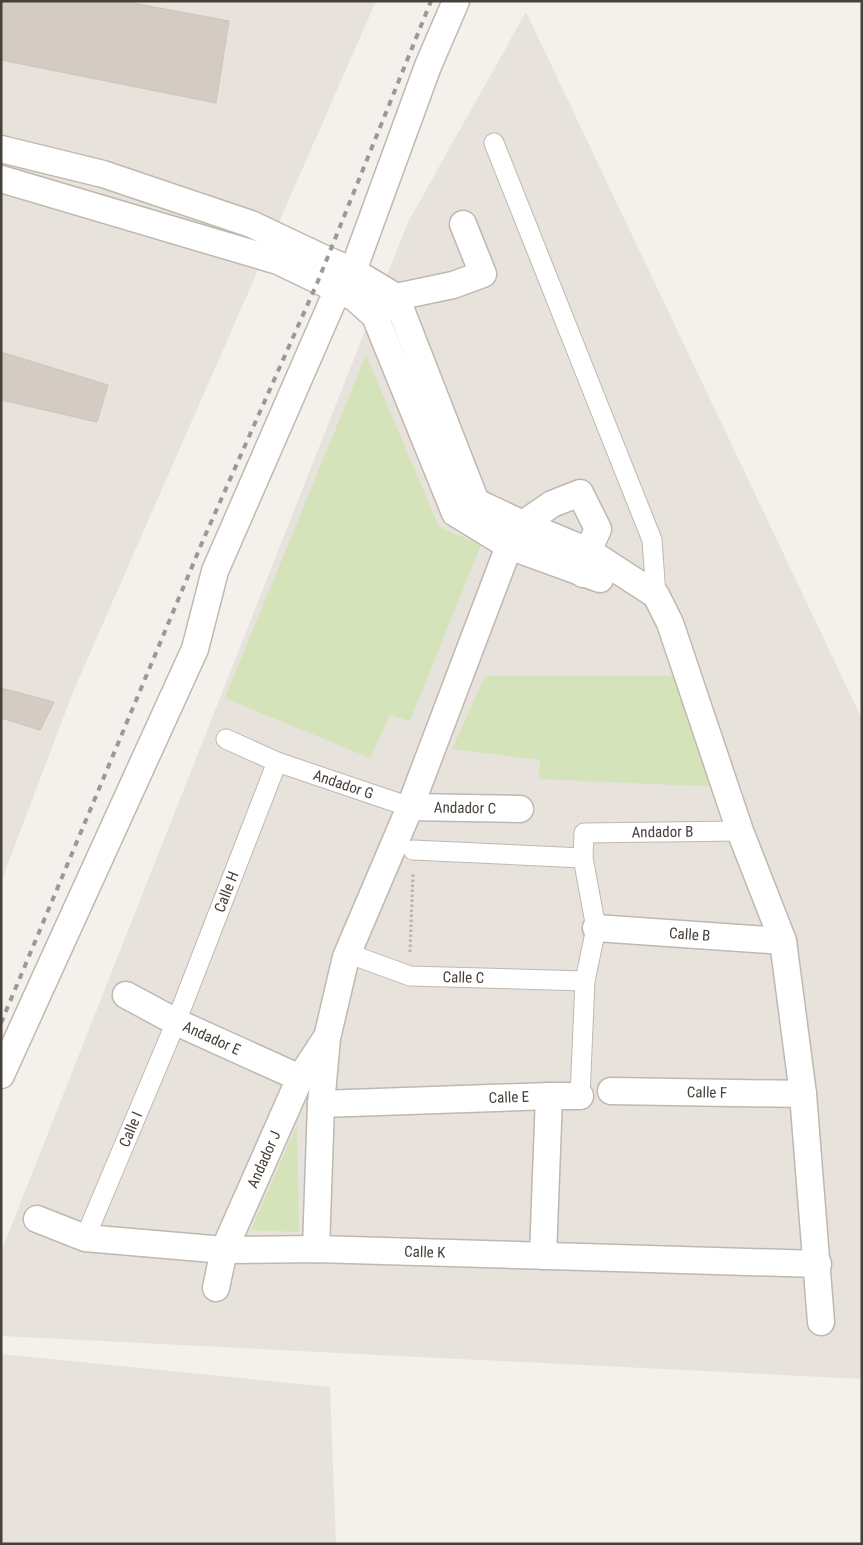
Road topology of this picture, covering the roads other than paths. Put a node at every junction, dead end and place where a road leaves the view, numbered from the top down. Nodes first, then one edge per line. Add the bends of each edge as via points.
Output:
1 (456, 1) edge
2 (494, 143) dead end
3 (1, 148) edge
4 (1, 179) edge
5 (463, 224) dead end
6 (345, 280) junction
7 (396, 297) junction
8 (376, 316) junction
9 (523, 524) junction
10 (509, 546) junction
11 (586, 562) junction
12 (656, 594) junction
13 (226, 739) dead end
14 (277, 762) junction
15 (410, 807) junction
16 (520, 809) dead end
17 (740, 831) junction
18 (413, 850) road end
19 (583, 858) junction
20 (596, 928) junction
21 (783, 941) junction
22 (346, 957) junction
23 (585, 980) junction
24 (126, 996) dead end
25 (176, 1022) junction
26 (326, 1038) junction
27 (1, 1075) edge
28 (300, 1078) junction
29 (611, 1092) dead end
30 (803, 1094) junction
31 (549, 1096) junction
32 (580, 1096) joint
33 (321, 1104) junction
34 (36, 1219) dead end
35 (85, 1238) junction
36 (316, 1249) junction
37 (224, 1250) junction
38 (544, 1256) junction
39 (818, 1264) junction
40 (216, 1288) dead end
41 (821, 1322) dead end

1 - 6 street
2 - 12 street via 652,540
3 - 6 street via 103,174 251,224 325,260
4 - 6 street
5 - 7 street via 483,274 453,286
6 - 7 street
6 - 8 street via 355,298
6 - 27 street via 215,571 195,649
7 - 8 street
7 - 9 street via 476,502
8 - 10 street via 455,513
9 - 10 street
9 - 11 street
9 - 11 street via 552,504 580,493 598,529
10 - 11 street
10 - 15 street
11 - 12 street
12 - 17 street via 670,622
13 - 14 street, Andador G
14 - 15 street, Andador G
14 - 25 street, Calle H
15 - 16 street, Andador C
15 - 22 street
17 - 19 street, Andador B via 584,833
17 - 21 street
18 - 19 street
19 - 20 street
20 - 21 street, Calle B
20 - 23 street, Calle E
21 - 30 street
22 - 23 street, Calle C via 356,956 410,976
22 - 26 street
23 - 32 street, Calle E
24 - 25 street, Andador E
25 - 28 street, Andador E
25 - 35 street, Calle I
26 - 28 street, Andador J
26 - 33 street
28 - 37 street, Andador J
29 - 30 street, Calle F
30 - 39 street
31 - 32 street, Calle E
31 - 33 street, Calle E
31 - 38 street
33 - 36 street
34 - 35 street, Calle K
35 - 37 street, Calle K
36 - 37 street, Calle K
36 - 38 street, Calle K
37 - 40 street, Andador J
38 - 39 street, Calle K
39 - 41 street

